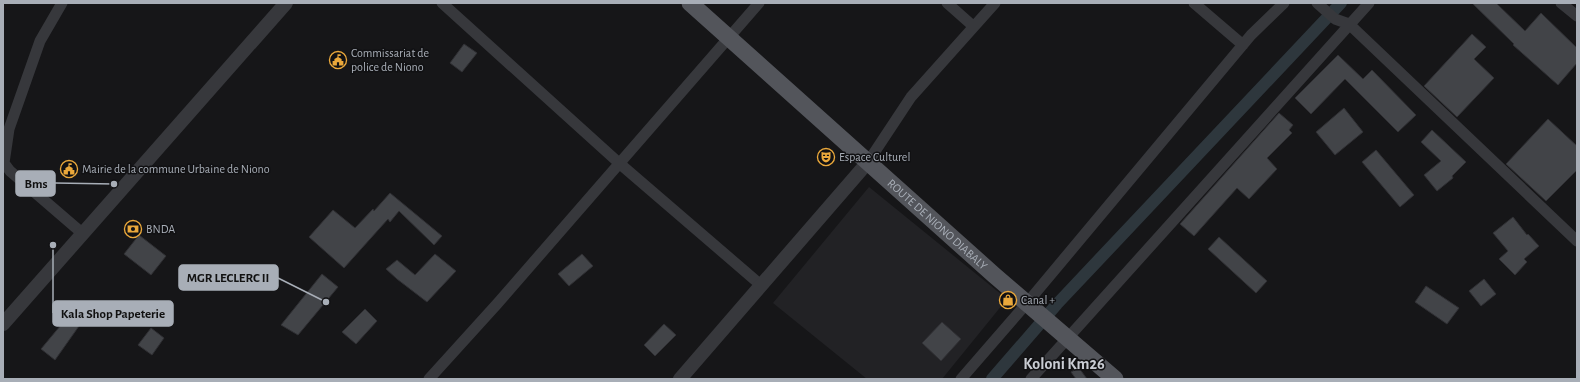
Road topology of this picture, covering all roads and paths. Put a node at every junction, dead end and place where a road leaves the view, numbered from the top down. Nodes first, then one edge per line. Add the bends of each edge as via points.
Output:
1 (62, 3) edge
2 (286, 3) edge
3 (442, 3) edge
4 (690, 3) edge
5 (759, 3) edge
6 (947, 3) edge
7 (994, 3) edge
8 (1194, 3) edge
9 (1284, 3) edge
10 (1369, 3) edge
11 (1561, 3) edge
12 (1320, 5) edge
13 (1577, 16) edge
14 (1349, 24) junction
15 (973, 26) junction
16 (728, 37) junction
17 (1243, 45) junction
18 (868, 162) junction
19 (619, 163) junction
20 (82, 233) junction
21 (1577, 241) edge
22 (762, 286) junction
23 (1031, 306) junction
24 (3, 324) edge
25 (1063, 334) junction
26 (429, 379) edge
27 (680, 379) edge
28 (961, 379) edge
29 (1031, 379) edge
30 (1115, 379) edge

1 - 20 street via 40,41 9,129 4,163 10,172
2 - 20 street
3 - 19 street
4 - 16 main road, ROUTE DE NIONO DIABALY
5 - 16 street
6 - 15 street
7 - 15 street
8 - 17 street
9 - 17 street
10 - 14 street
11 - 13 street
12 - 14 street via 1335,19
14 - 21 street
14 - 25 street
15 - 18 street via 911,97
16 - 18 main road, ROUTE DE NIONO DIABALY
16 - 19 street
17 - 23 street
18 - 22 street
18 - 23 main road, ROUTE DE NIONO DIABALY
19 - 22 street
19 - 26 street
20 - 24 street
22 - 27 street
23 - 25 main road, ROUTE DE NIONO DIABALY
23 - 28 street
25 - 29 street
25 - 30 main road, ROUTE DE NIONO DIABALY

